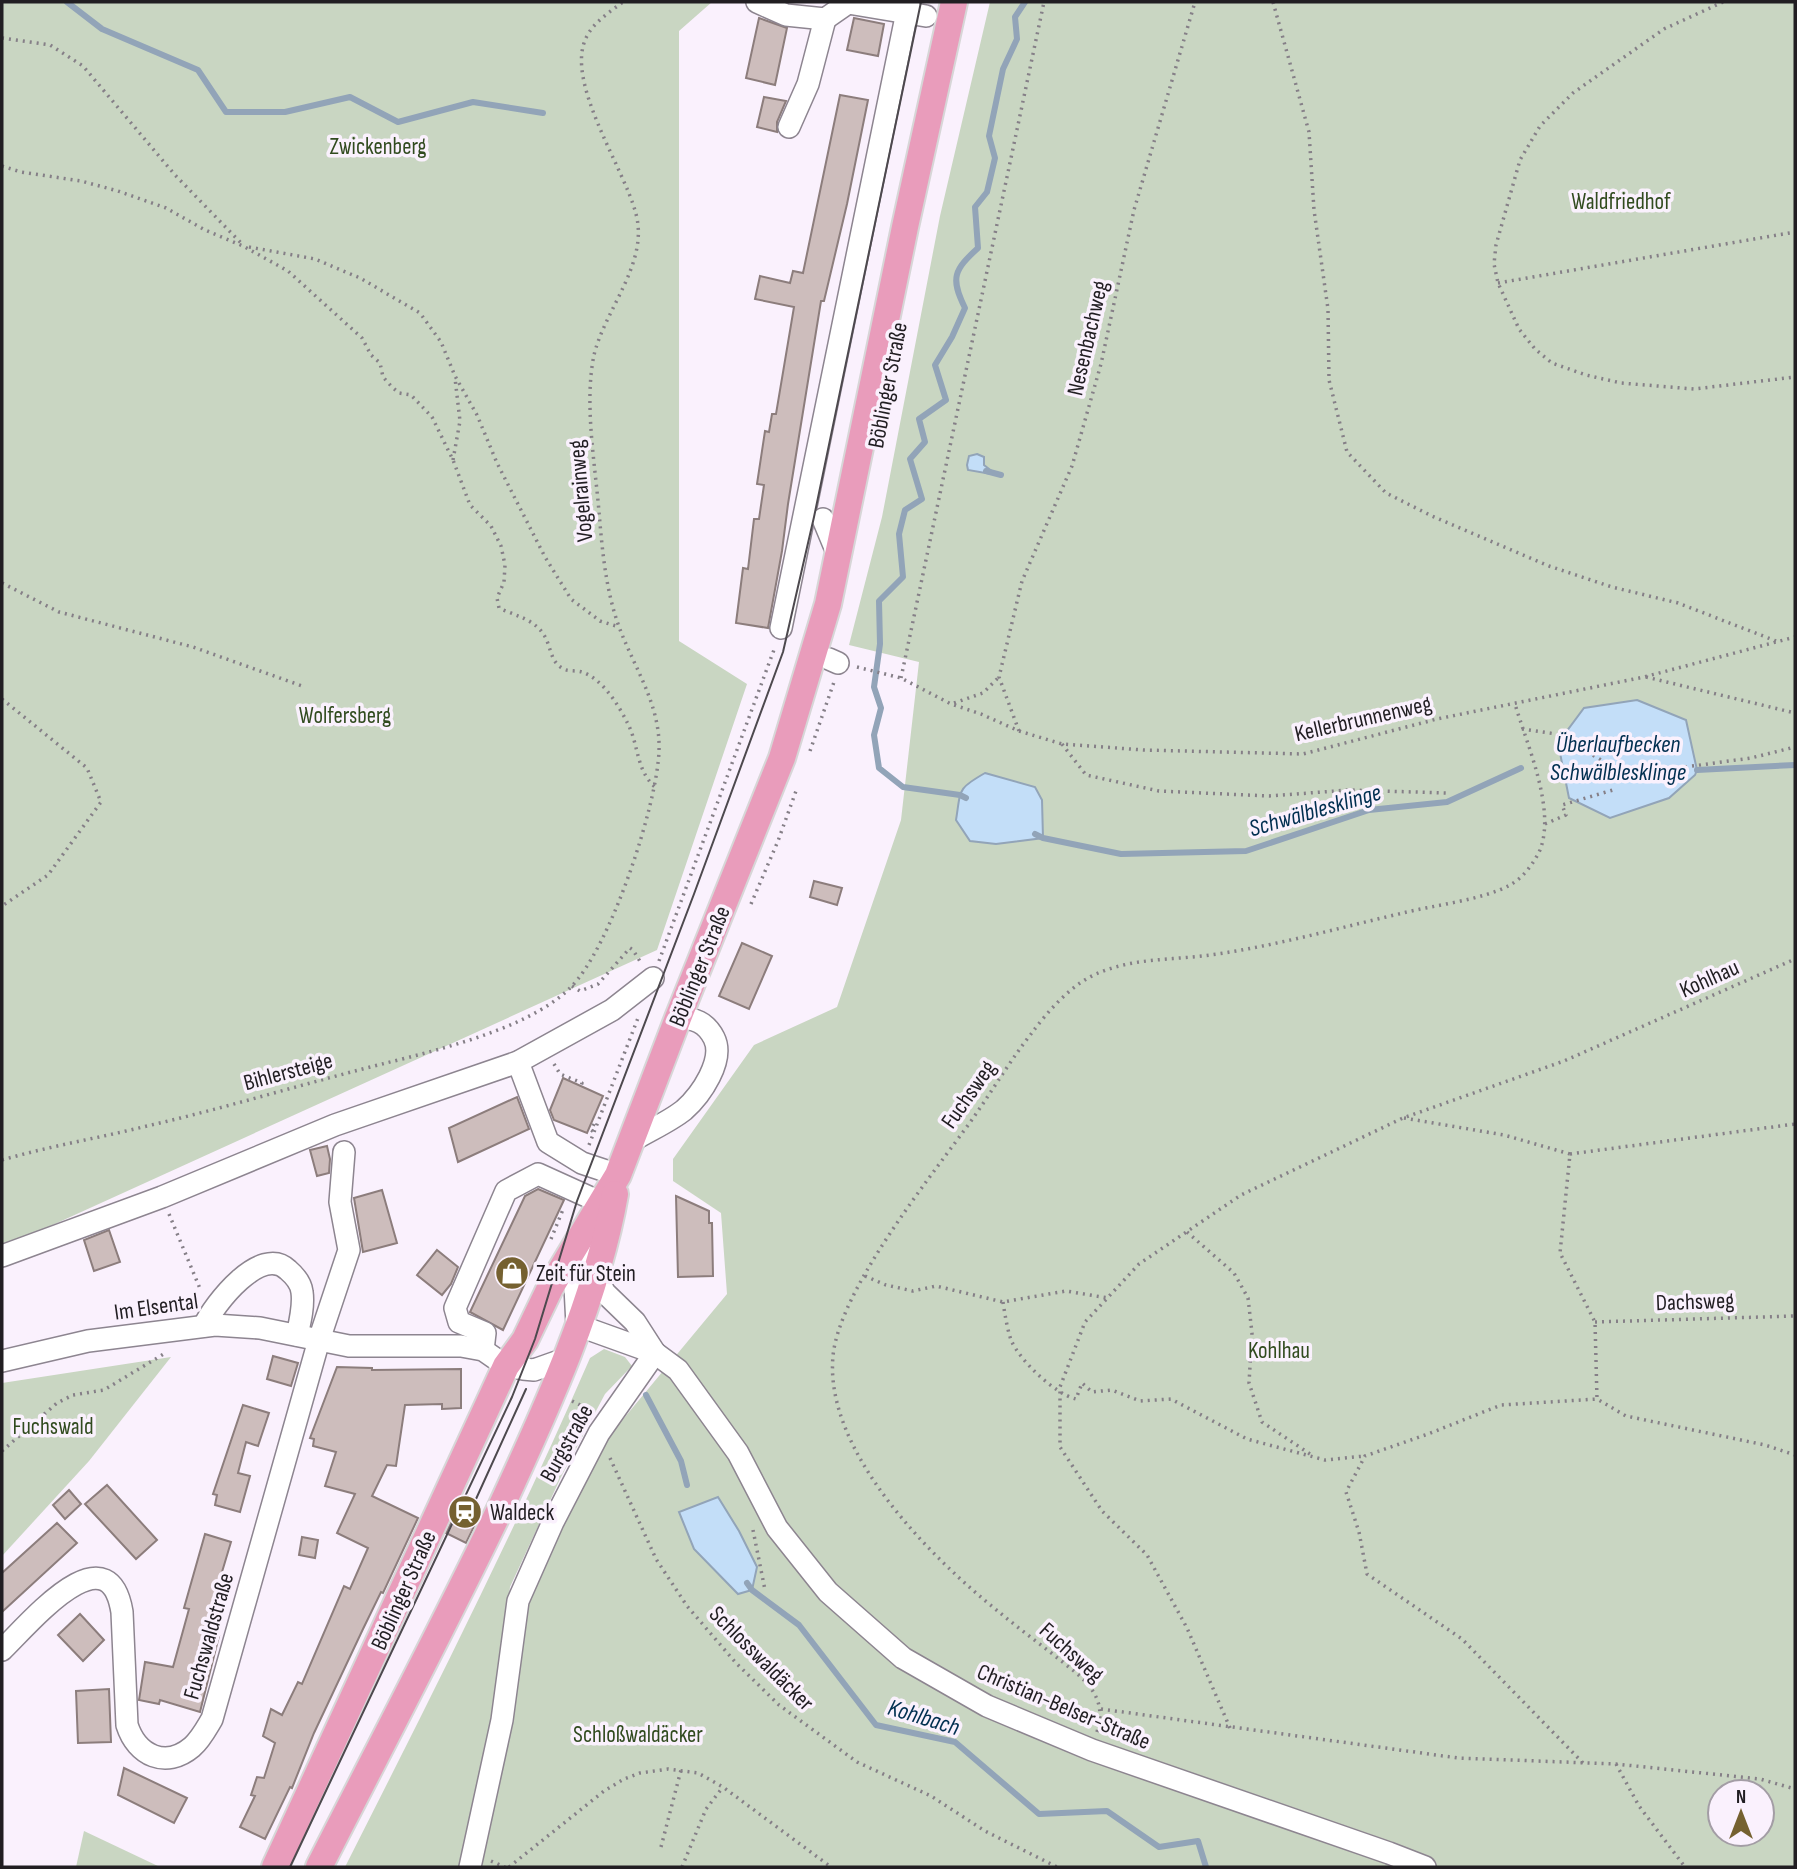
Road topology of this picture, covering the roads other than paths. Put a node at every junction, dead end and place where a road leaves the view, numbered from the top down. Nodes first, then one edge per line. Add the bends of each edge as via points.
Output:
1 (757, 2) edge
2 (943, 2) edge
3 (954, 2) edge
4 (967, 2) edge
5 (914, 10) edge
6 (825, 19) junction
7 (943, 54) junction
8 (789, 127) dead end
9 (849, 492) junction
10 (813, 516) junction
11 (838, 555) junction
12 (781, 628) road end
13 (782, 758) junction
14 (653, 978) road end
15 (678, 1018) junction
16 (518, 1062) junction
17 (632, 1141) junction
18 (344, 1152) dead end
19 (618, 1175) junction
20 (602, 1203) junction
21 (587, 1228) junction
22 (2, 1256) edge
23 (594, 1274) junction
24 (207, 1319) junction
25 (577, 1325) junction
26 (297, 1335) junction
27 (319, 1339) junction
28 (483, 1350) junction
29 (655, 1353) junction
30 (506, 1354) junction
31 (565, 1359) junction
32 (2, 1361) edge
33 (2, 1650) edge
34 (275, 1867) edge
35 (319, 1867) edge
36 (470, 1867) edge
37 (1425, 1867) edge

1 - 6 street via 786,15
2 - 5 street
3 - 7 main road, Böblinger Straße
4 - 13 main road, Böblinger Straße via 834,661 802,733
5 - 6 street via 848,3
5 - 7 street
5 - 10 street
6 - 8 street via 808,84
7 - 9 main road, Böblinger Straße
9 - 10 street
9 - 11 main road, Böblinger Straße
10 - 11 street
10 - 12 street
11 - 13 main road, Böblinger Straße via 815,654
13 - 15 main road, Böblinger Straße
14 - 16 street via 612,1010
15 - 17 main road, Böblinger Straße
15 - 17 street via 700,1021 710,1031 717,1044 716,1060 684,1110
16 - 19 street via 548,1142 582,1163
16 - 22 street via 335,1125 162,1197
17 - 19 main road, Böblinger Straße
18 - 27 street via 340,1202 349,1250
19 - 20 main road, Böblinger Straße
19 - 23 main road, Böblinger Straße
20 - 21 main road, Böblinger Straße
20 - 28 street via 538,1174 506,1191 455,1308 458,1322 485,1333
21 - 25 street, Böblinger Straße via 575,1287
21 - 30 main road, Böblinger Straße via 525,1339
23 - 25 main road, Böblinger Straße
23 - 29 street
24 - 26 street, Im Elsental
24 - 26 street via 258,1266 285,1266 302,1291
24 - 32 street, Im Elsental
25 - 29 street, Christian-Belser-Straße
25 - 31 main road, Böblinger Straße
26 - 27 street, Im Elsental
27 - 28 street via 349,1346
27 - 33 street, Fuchswaldstraße via 212,1719 192,1747 165,1758 139,1749 131,1739 122,1612 112,1583 86,1578 69,1587
28 - 30 street
29 - 36 street, Burgstraße via 603,1426 518,1601 502,1720
29 - 37 street, Christian-Belser-Straße via 678,1370 738,1452 777,1528 828,1592 903,1658 987,1706 1092,1750
30 - 31 street via 534,1370
30 - 34 main road, Böblinger Straße
31 - 35 main road, Böblinger Straße via 544,1415 475,1560

